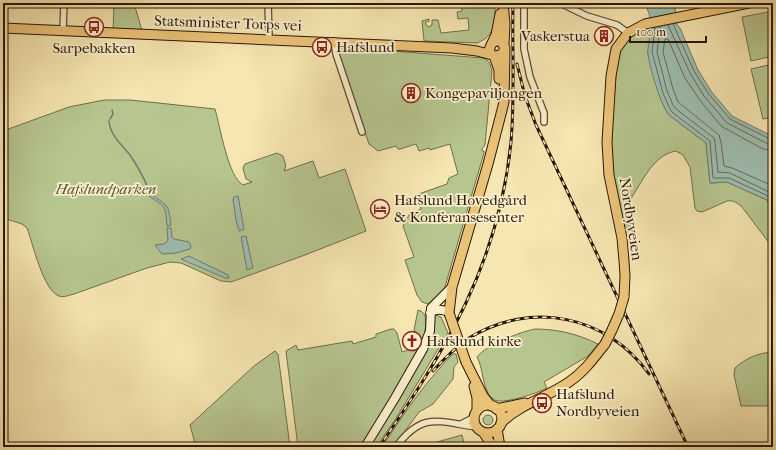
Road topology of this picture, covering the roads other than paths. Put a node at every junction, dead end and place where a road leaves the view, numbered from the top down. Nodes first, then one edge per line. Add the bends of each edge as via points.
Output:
1 (64, 3) edge
2 (268, 3) edge
3 (503, 3) edge
4 (524, 3) edge
5 (560, 3) edge
6 (749, 3) edge
7 (3, 28) edge
8 (63, 30) junction
9 (628, 33) junction
10 (269, 39) junction
11 (334, 42) junction
12 (492, 42) junction
13 (504, 47) junction
14 (452, 48) junction
15 (492, 55) junction
16 (544, 122) dead end
17 (498, 123) junction
18 (362, 132) dead end
19 (452, 287) junction
20 (430, 313) junction
21 (449, 313) junction
22 (466, 362) junction
23 (534, 401) junction
24 (494, 407) junction
25 (476, 414) junction
26 (460, 424) junction
27 (499, 426) junction
28 (480, 429) junction
29 (365, 447) edge
30 (396, 447) edge
31 (492, 447) edge
32 (500, 447) edge

1 - 8 street
2 - 10 street
3 - 12 main road
3 - 13 main road
4 - 16 street via 525,53 530,78 544,113
5 - 9 street via 587,16 617,25
6 - 9 main road, Nordbyveien via 651,22
7 - 8 main road, Statsminister Torps vei
8 - 10 main road, Statsminister Torps vei
9 - 23 main road, Nordbyveien, bridge via 616,49 613,64 607,142 609,175 622,238 624,297 605,344 588,366 558,389
10 - 11 main road, Statsminister Torps vei
11 - 14 main road, Statsminister Torps vei
11 - 18 street
12 - 13 main road via 500,41
12 - 14 main road, Statsminister Torps vei
12 - 15 main road via 489,50
13 - 15 main road via 500,56
13 - 17 main road via 504,102
14 - 15 main road, Statsminister Torps vei via 477,50
15 - 17 main road via 499,70
17 - 19 main road
19 - 20 main road via 432,306
19 - 21 main road
20 - 21 main road via 439,309
20 - 29 main road via 430,331 423,349
21 - 22 main road, bridge
22 - 24 main road via 483,396
22 - 25 main road via 476,394
23 - 24 main road, Nordbyveien
23 - 27 main road, Nordbyveien via 512,414
24 - 25 main road via 483,406
24 - 27 main road via 501,415
25 - 26 street
25 - 28 main road via 474,422
26 - 28 street
26 - 30 street via 435,420 422,423 405,434
27 - 28 main road via 490,432
27 - 32 main road
28 - 31 main road

